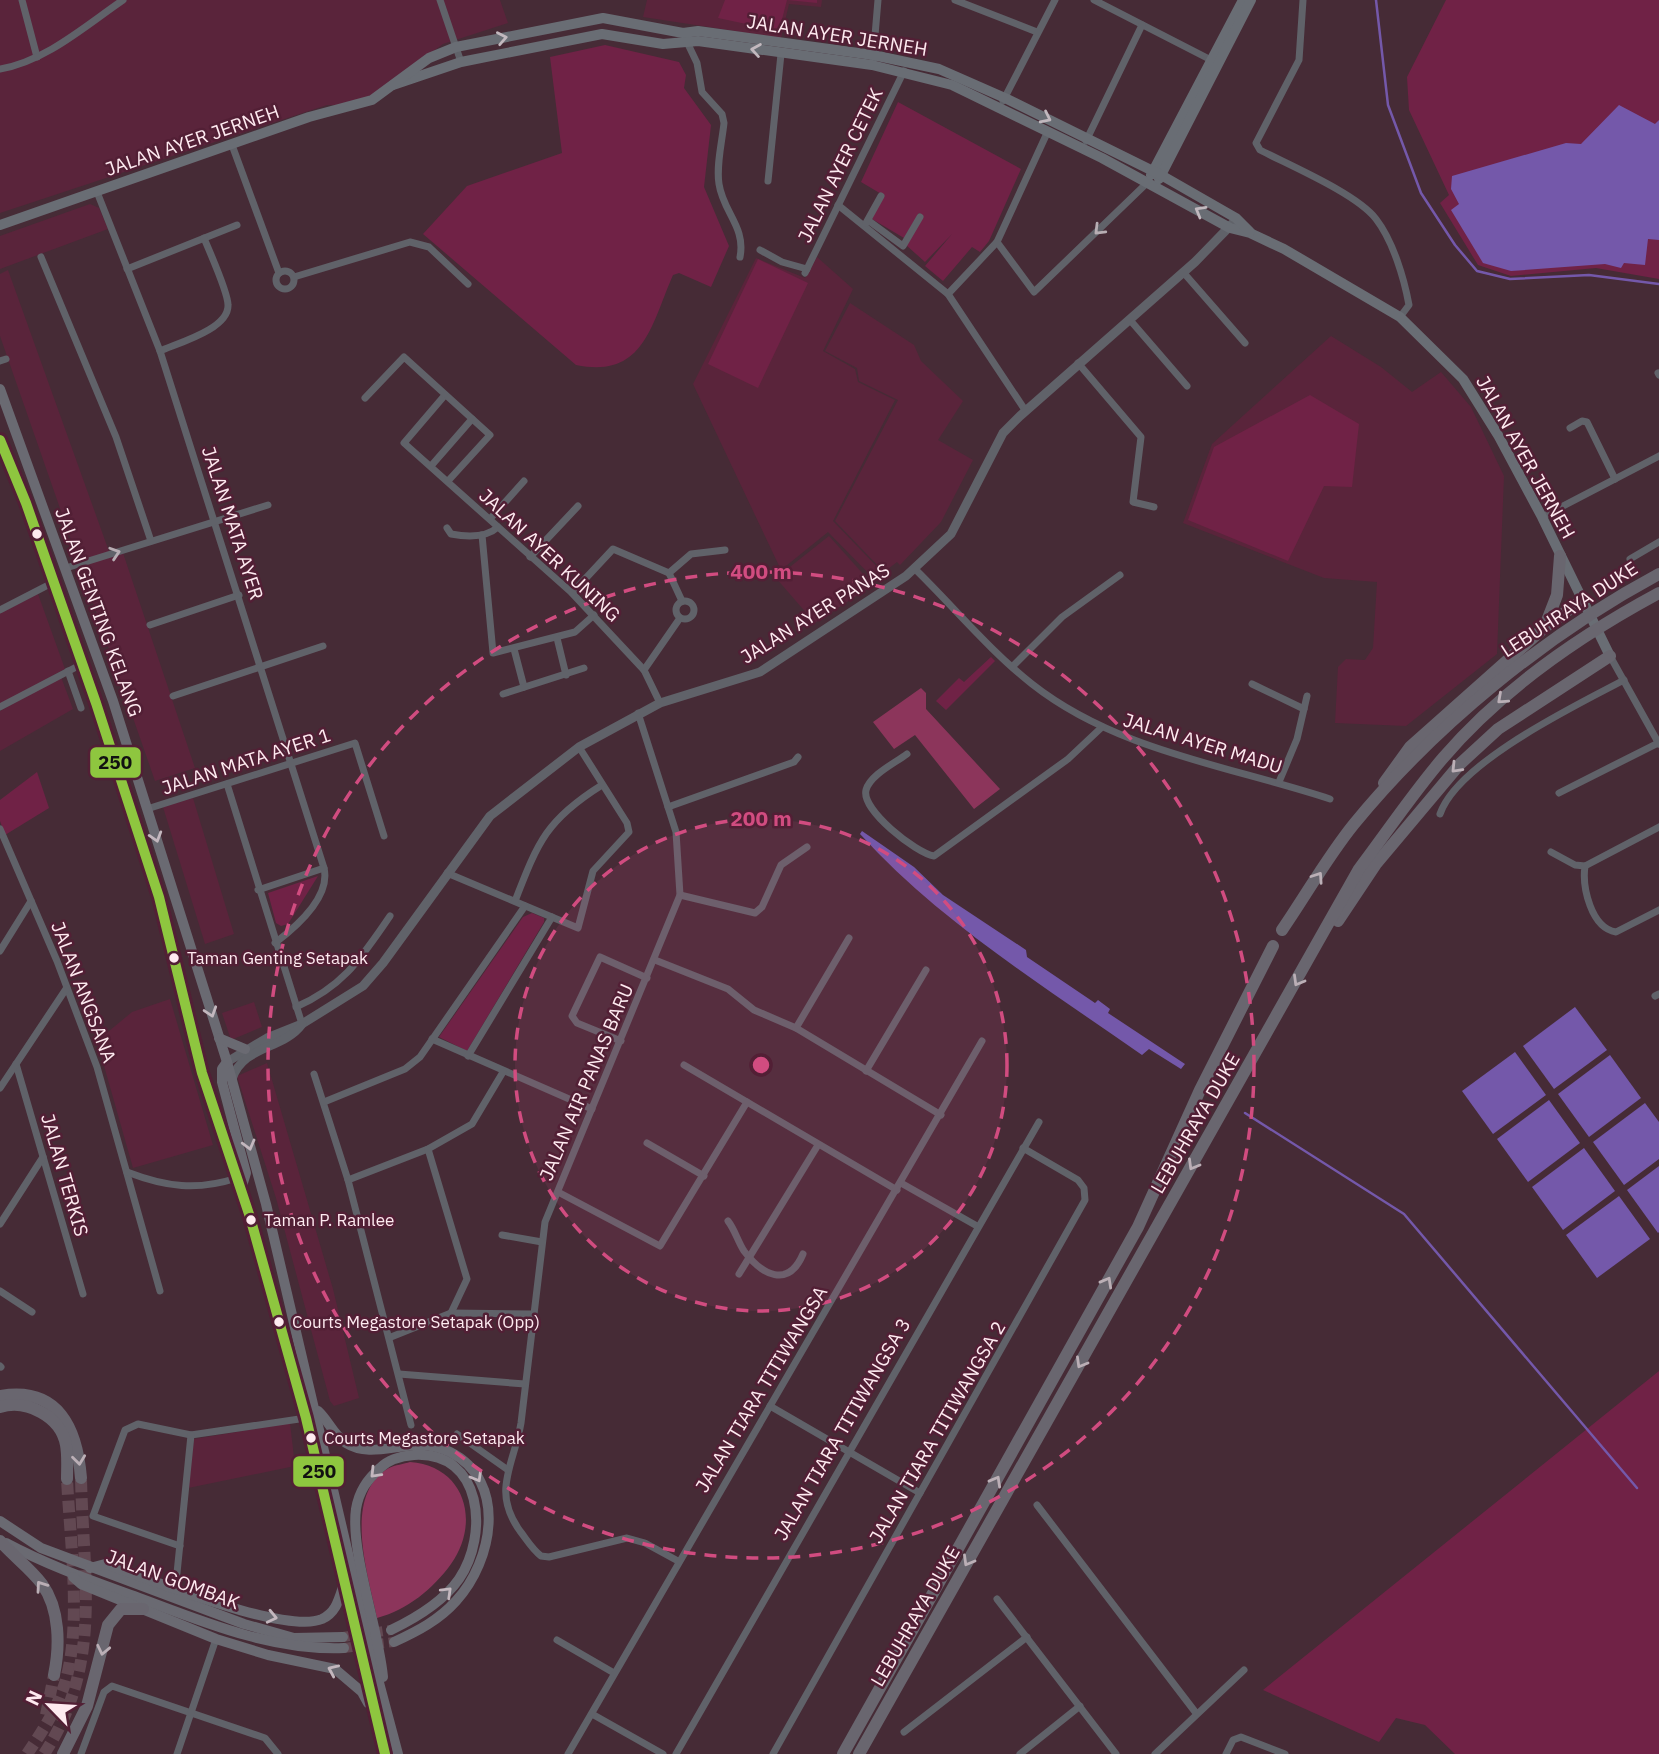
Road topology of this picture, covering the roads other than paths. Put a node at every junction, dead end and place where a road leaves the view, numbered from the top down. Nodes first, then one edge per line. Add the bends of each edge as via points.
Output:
1 (22, 0) edge
2 (123, 0) edge
3 (440, 0) edge
4 (878, 0) edge
5 (955, 0) edge
6 (1055, 0) edge
7 (1094, 0) edge
8 (1303, 0) edge
9 (1247, 1) edge
10 (1142, 25) junction
11 (1037, 32) junction
12 (687, 42) junction
13 (456, 47) junction
14 (781, 54) junction
15 (37, 57) junction
16 (873, 60) junction
17 (1214, 61) junction
18 (461, 62) junction
19 (0, 69) edge
20 (904, 71) junction
21 (393, 85) junction
22 (1002, 103) junction
23 (1048, 131) junction
24 (1085, 143) junction
25 (232, 145) junction
26 (1157, 173) junction
27 (768, 181) dead end
28 (1152, 184) junction
29 (97, 192) junction
30 (881, 196) dead end
31 (838, 205) junction
32 (920, 217) dead end
33 (1236, 218) junction
34 (866, 223) junction
35 (0, 225) edge
36 (237, 225) dead end
37 (1230, 228) junction
38 (1250, 233) junction
39 (204, 238) junction
40 (997, 242) junction
41 (760, 250) dead end
42 (40, 257) dead end
43 (740, 257) dead end
44 (127, 269) junction
45 (1183, 272) junction
46 (279, 274) junction
47 (294, 277) junction
48 (468, 284) dead end
49 (948, 294) junction
50 (1400, 317) junction
51 (1130, 320) junction
52 (1245, 343) dead end
53 (160, 351) junction
54 (1078, 363) junction
55 (1186, 386) dead end
56 (0, 389) edge
57 (445, 395) junction
58 (365, 398) dead end
59 (1025, 410) junction
60 (472, 419) junction
61 (1570, 428) dead end
62 (0, 440) edge
63 (1659, 456) edge
64 (431, 466) junction
65 (1615, 479) junction
66 (448, 481) junction
67 (524, 481) dead end
68 (268, 505) dead end
69 (578, 506) dead end
70 (1154, 507) dead end
71 (1542, 517) junction
72 (490, 519) junction
73 (216, 520) junction
74 (498, 527) junction
75 (447, 528) dead end
76 (482, 535) junction
77 (151, 541) junction
78 (1659, 542) edge
79 (725, 550) dead end
80 (1560, 556) junction
81 (530, 557) junction
82 (1630, 559) dead end
83 (66, 568) junction
84 (914, 568) junction
85 (669, 573) junction
86 (1659, 574) edge
87 (1120, 575) dead end
88 (54, 582) junction
89 (572, 593) junction
90 (1659, 593) edge
91 (239, 595) junction
92 (682, 601) junction
93 (1581, 601) junction
94 (0, 610) edge
95 (82, 614) junction
96 (594, 615) junction
97 (680, 618) junction
98 (150, 625) dead end
99 (1545, 627) junction
100 (557, 638) junction
101 (323, 646) dead end
102 (514, 649) junction
103 (1610, 656) junction
104 (82, 664) junction
105 (1013, 666) junction
106 (262, 667) junction
107 (584, 668) dead end
108 (644, 670) junction
109 (68, 671) junction
110 (566, 675) junction
111 (1624, 680) junction
112 (1252, 684) dead end
113 (524, 687) junction
114 (503, 694) dead end
115 (173, 696) dead end
116 (1307, 696) dead end
117 (660, 703) junction
118 (0, 707) edge
119 (81, 708) dead end
120 (1304, 709) junction
121 (638, 713) junction
122 (1102, 727) junction
123 (1658, 744) edge
124 (579, 747) junction
125 (907, 754) dead end
126 (798, 757) dead end
127 (292, 764) junction
128 (1279, 782) junction
129 (227, 784) junction
130 (603, 785) junction
131 (1559, 793) dead end
132 (1330, 799) dead end
133 (668, 807) junction
134 (147, 809) junction
135 (1440, 814) dead end
136 (1354, 824) junction
137 (1659, 827) edge
138 (0, 829) edge
139 (384, 836) dead end
140 (807, 847) dead end
141 (1551, 852) dead end
142 (1585, 866) junction
143 (324, 868) junction
144 (447, 873) junction
145 (258, 890) junction
146 (680, 895) junction
147 (31, 901) junction
148 (514, 901) junction
149 (525, 906) junction
150 (1659, 910) edge
151 (390, 916) dead end
152 (552, 917) junction
153 (1282, 929) dead end
154 (849, 937) dead end
155 (275, 943) junction
156 (1273, 946) dead end
157 (0, 951) edge
158 (1311, 958) junction
159 (655, 960) junction
160 (926, 970) dead end
161 (647, 978) junction
162 (65, 989) junction
163 (296, 1007) junction
164 (302, 1024) junction
165 (796, 1028) junction
166 (219, 1038) junction
167 (432, 1039) junction
168 (621, 1041) junction
169 (982, 1041) dead end
170 (245, 1049) junction
171 (468, 1056) junction
172 (227, 1062) junction
173 (16, 1064) junction
174 (684, 1065) dead end
175 (866, 1071) junction
176 (503, 1072) junction
177 (314, 1074) dead end
178 (232, 1079) junction
179 (0, 1088) edge
180 (324, 1102) junction
181 (747, 1102) junction
182 (592, 1109) junction
183 (942, 1115) junction
184 (1039, 1122) dead end
185 (646, 1143) dead end
186 (818, 1146) junction
187 (1023, 1148) junction
188 (428, 1149) junction
189 (43, 1157) junction
190 (127, 1172) junction
191 (704, 1176) junction
192 (237, 1178) junction
193 (348, 1180) junction
194 (899, 1186) junction
195 (241, 1189) junction
196 (558, 1192) junction
197 (728, 1221) dead end
198 (0, 1224) edge
199 (977, 1226) junction
200 (502, 1236) dead end
201 (542, 1242) junction
202 (803, 1254) dead end
203 (750, 1256) junction
204 (739, 1274) dead end
205 (0, 1291) edge
206 (160, 1291) dead end
207 (83, 1294) dead end
208 (32, 1312) dead end
209 (451, 1313) junction
210 (532, 1314) junction
211 (391, 1337) junction
212 (399, 1374) junction
213 (525, 1384) junction
214 (0, 1395) edge
215 (770, 1406) junction
216 (0, 1408) edge
217 (315, 1410) junction
218 (306, 1418) junction
219 (411, 1425) dead end
220 (457, 1434) dead end
221 (191, 1435) junction
222 (847, 1451) junction
223 (508, 1470) junction
224 (82, 1478) tunnel mouth
225 (67, 1479) tunnel mouth
226 (920, 1493) junction
227 (1037, 1505) dead end
228 (0, 1521) edge
229 (0, 1541) edge
230 (180, 1546) junction
231 (678, 1561) junction
232 (90, 1568) junction
233 (63, 1570) junction
234 (344, 1583) junction
235 (172, 1586) junction
236 (997, 1599) dead end
237 (143, 1609) junction
238 (391, 1630) tunnel mouth
239 (1027, 1637) junction
240 (216, 1639) junction
241 (557, 1640) dead end
242 (394, 1642) tunnel mouth
243 (367, 1662) junction
244 (1244, 1670) dead end
245 (614, 1673) junction
246 (54, 1675) tunnel mouth
247 (384, 1697) junction
248 (1080, 1706) junction
249 (191, 1712) junction
250 (1196, 1713) junction
251 (592, 1714) junction
252 (376, 1717) junction
253 (904, 1732) dead end
254 (63, 1754) edge
255 (81, 1754) edge
256 (177, 1754) edge
257 (278, 1754) edge
258 (384, 1754) edge
259 (398, 1754) edge
260 (568, 1754) edge
261 (663, 1754) edge
262 (676, 1754) edge
263 (773, 1754) edge
264 (843, 1754) edge
265 (859, 1754) edge
266 (1020, 1754) edge
267 (1116, 1754) edge
268 (1155, 1754) edge
269 (1226, 1754) edge
270 (1285, 1754) edge

1 - 15 street
2 - 15 street
3 - 13 street
4 - 16 street
5 - 11 street
6 - 11 street
7 - 10 street
8 - 50 street via 1298,60 1256,143 1260,150 1361,205 1377,220 1406,288 1409,305
9 - 17 main road
10 - 17 street
10 - 24 street
11 - 22 street
14 -> 12 main road, JALAN AYER JERNEH
12 - 18 main road, JALAN AYER JERNEH via 663,44 602,34
12 - 43 street via 697,63 702,92 722,114 719,185 739,228
13 -> 16 main road, JALAN AYER JERNEH via 603,18
13 - 18 street
13 - 21 main road, JALAN AYER JERNEH via 429,58
14 - 16 main road, JALAN AYER JERNEH
14 - 27 street
15 - 19 street
16 - 20 main road, JALAN AYER JERNEH
16 - 22 main road, JALAN AYER JERNEH via 939,69
17 - 26 main road
18 - 21 main road, JALAN AYER JERNEH
20 - 22 main road, JALAN AYER JERNEH
20 - 31 street, JALAN AYER CETEK
21 - 25 main road, JALAN AYER JERNEH via 372,100
22 - 23 main road, JALAN AYER JERNEH
22 -> 24 main road, JALAN AYER JERNEH
23 - 24 main road, JALAN AYER JERNEH
23 - 40 street
24 - 26 main road, JALAN AYER JERNEH
24 - 28 main road, JALAN AYER JERNEH
25 - 29 main road, JALAN AYER JERNEH
25 - 46 street
26 - 28 main road
26 - 33 main road, JALAN AYER JERNEH
37 -> 28 main road, JALAN AYER JERNEH
28 -> 40 street via 1034,292
29 - 35 main road, JALAN AYER JERNEH
29 - 44 street, JALAN MATA AYER
30 - 34 street
31 - 34 street
31 - 41 street, JALAN AYER CETEK via 806,271
32 - 34 street via 904,246
33 - 37 street, JALAN AYER PANAS
33 - 38 main road, JALAN AYER JERNEH
34 - 49 street
36 - 39 street
37 - 38 main road, JALAN AYER JERNEH
37 - 45 street, JALAN AYER PANAS
38 - 50 main road, JALAN AYER JERNEH
39 - 44 street
39 - 53 street via 229,305 225,317 217,327
40 - 49 street
42 - 77 street via 116,437
44 - 53 street, JALAN MATA AYER
45 - 51 street, JALAN AYER PANAS
45 - 52 street
46 - 47 street via 285,271
46 - 47 street via 276,280 281,289 292,287
47 - 48 street via 410,242 429,247
49 - 59 street
50 - 71 main road, JALAN AYER JERNEH via 1464,379
51 - 54 street, JALAN AYER PANAS
51 - 55 street
53 - 73 street, JALAN MATA AYER
54 - 59 street, JALAN AYER PANAS
54 - 70 street via 1141,438 1133,502
56 - 83 main road, JALAN GENTING KELANG
57 - 58 street via 404,357
57 - 60 street
57 - 64 street, JALAN AYER KUNING via 404,443
59 - 84 street, JALAN AYER PANAS via 1003,433 951,534
60 - 64 street
60 - 66 street via 490,435
61 - 65 street via 1587,422
62 - 88 main road, JALAN GENTING KELANG
63 - 65 street
64 - 66 street, JALAN AYER KUNING
65 - 71 street
66 - 72 street, JALAN AYER KUNING
67 - 72 street
68 - 73 street
69 - 81 street
71 - 80 main road, JALAN AYER JERNEH
72 - 74 street, JALAN AYER KUNING
73 - 77 street
73 - 91 street, JALAN MATA AYER
74 - 76 street
74 - 81 street, JALAN AYER KUNING
75 - 76 street via 457,536
76 - 102 street via 492,649 496,654
83 -> 77 street
78 - 82 street
79 - 85 street via 691,554
80 - 93 main road, JALAN AYER JERNEH
80 - 99 highway via 1558,595
81 - 89 street, JALAN AYER KUNING
83 - 95 main road, JALAN GENTING KELANG
84 - 105 street, JALAN AYER MADU
84 - 117 street, JALAN AYER PANAS via 760,672
85 - 89 street via 612,549
85 - 92 street
86 - 136 highway, LEBUHRAYA DUKE via 1551,640 1505,675
87 - 105 street via 1062,617
88 - 94 street
88 - 104 main road, JALAN GENTING KELANG
89 - 96 street, JALAN AYER KUNING
90 -> 158 highway, LEBUHRAYA DUKE via 1555,656 1502,699 1444,758 1359,869
91 - 98 street
91 - 106 street, JALAN MATA AYER
92 - 97 street via 676,610
92 - 97 street via 691,603 695,611 689,618
93 - 99 highway
93 - 103 main road, JALAN AYER JERNEH
95 - 104 main road via 88,654
95 - 134 main road, JALAN GENTING KELANG
96 - 100 street via 575,632
96 - 108 street, JALAN AYER KUNING
97 - 108 street
99 - 136 highway via 1410,747
100 - 102 street
100 - 110 street
101 - 106 street
102 - 113 street
103 - 111 street, JALAN AYER JERNEH
103 -> 158 highway via 1498,729 1460,764 1376,864
104 - 109 street
104 - 192 main road, JALAN GENTING KELANG via 159,897 202,1073
105 - 122 street, JALAN AYER MADU via 1057,701
106 - 115 street
106 - 127 street, JALAN MATA AYER
107 - 110 street
108 - 117 street, JALAN AYER KUNING
109 - 118 street
109 - 119 street
110 - 113 street
111 - 123 street, JALAN AYER JERNEH
111 - 135 street via 1536,727 1492,759 1446,797
112 - 120 street
113 - 114 street
116 - 120 street
117 - 121 street, JALAN AYER PANAS
120 - 128 street
121 - 124 street, JALAN AYER PANAS
121 - 133 street, JALAN AIR PANAS BARU
122 - 125 street via 1068,759 934,856 900,836 866,799 873,780
122 - 128 street, JALAN AYER MADU via 1210,765
123 - 131 street
124 - 130 street
124 - 144 street, JALAN AYER PANAS via 497,808
126 - 133 street
127 - 129 street, JALAN MATA AYER 1
127 - 139 street, JALAN MATA AYER 1 via 355,743
127 - 143 street, JALAN MATA AYER
128 - 132 street, JALAN AYER MADU
129 - 134 street, JALAN MATA AYER 1
129 - 145 street
130 - 148 street via 554,821 537,843
130 - 152 street via 629,832 593,872 578,928
133 - 146 street, JALAN AIR PANAS BARU via 679,850
134 -> 166 main road, JALAN GENTING KELANG
153 -> 136 highway, LEBUHRAYA DUKE
137 - 142 street
138 - 147 street, JALAN ANGSANA
140 - 146 street via 781,865 755,914
141 - 142 street
142 - 150 street via 1584,891 1603,927 1616,932
143 - 145 street
143 - 155 street via 323,887 308,912
144 - 148 street
144 - 164 street, JALAN AYER PANAS via 362,986
145 - 155 street
146 - 159 street, JALAN AIR PANAS BARU
147 - 157 street
147 - 162 street, JALAN ANGSANA
148 - 149 street
149 - 152 street
149 - 167 street
151 - 163 street via 343,979 323,996
152 - 171 street
154 - 165 street
155 - 163 street
264 -> 156 highway, LEBUHRAYA DUKE via 1138,1227
158 -> 265 highway, LEBUHRAYA DUKE
159 - 161 street, JALAN AIR PANAS BARU
159 - 165 street via 728,989 754,1010
160 - 175 street
161 - 168 street, JALAN AIR PANAS BARU
161 - 168 street via 600,957 572,1016 577,1023
162 - 173 street
162 - 190 street, JALAN ANGSANA via 97,1067
163 - 164 street
164 - 170 street, JALAN AYER PANAS
164 - 178 street, JALAN AYER PANAS via 294,1034 244,1057
165 - 175 street
166 - 170 main road
166 - 172 main road, JALAN GENTING KELANG
167 - 171 street
167 - 180 street via 405,1069
168 - 182 street, JALAN AIR PANAS BARU
169 - 183 street, JALAN TIARA TITIWANGSA
170 - 172 street, JALAN AYER PANAS
171 - 176 street
172 - 178 main road, JALAN GENTING KELANG
172 - 195 main road via 222,1082 246,1173
173 - 179 street
173 - 189 street, JALAN TERKIS
174 - 181 street
175 - 183 street
176 - 182 street
176 - 188 street via 472,1124
177 - 180 street
178 -> 217 main road, JALAN GENTING KELANG
180 - 193 street
181 - 186 street
181 - 191 street
182 - 196 street, JALAN AIR PANAS BARU
183 - 194 street, JALAN TIARA TITIWANGSA
184 - 187 street, JALAN TIARA TITIWANGSA 3
185 - 191 street
186 - 194 street
186 - 203 street
187 - 199 street, JALAN TIARA TITIWANGSA 3
187 - 226 street, JALAN TIARA TITIWANGSA 2 via 1078,1180 1085,1200
188 - 193 street
188 - 209 street via 467,1279
189 - 198 street
189 - 207 street, JALAN TERKIS
190 - 192 street via 193,1188
190 - 206 street, JALAN ANGSANA
191 - 196 street via 660,1246
192 - 195 main road, JALAN GENTING KELANG
193 - 211 street
194 - 199 street
194 - 215 street, JALAN TIARA TITIWANGSA
195 - 218 main road, JALAN GENTING KELANG
196 - 201 street, JALAN AIR PANAS BARU
197 - 203 street
199 - 222 street, JALAN TIARA TITIWANGSA 3
200 - 201 street
201 - 210 street, JALAN AIR PANAS BARU
202 - 203 street via 798,1267 785,1276 764,1270
203 - 204 street
205 - 208 street
209 - 210 street
209 - 211 street
210 - 213 street, JALAN AIR PANAS BARU
211 - 212 street
212 - 213 street
212 - 219 street
213 - 223 street, JALAN AIR PANAS BARU via 517,1446
214 -> 224 highway via 38,1399 63,1416 77,1443
215 - 222 street
215 - 231 street, JALAN TIARA TITIWANGSA
216 - 225 highway via 23,1405 50,1419 66,1445
217 -> 242 main road via 354,1447 371,1451 419,1443 450,1452 471,1467 488,1501 486,1546 469,1585 441,1615
217 - 243 main road, JALAN GENTING KELANG
218 - 221 street
218 - 234 main road, JALAN GENTING KELANG
220 - 223 street
221 - 230 street
221 - 230 street via 138,1424 125,1430 94,1514
222 - 226 street
222 - 262 street, JALAN TIARA TITIWANGSA 3
223 - 231 street, JALAN AIR PANAS BARU via 505,1494 509,1516 541,1556 635,1538
226 - 263 street, JALAN TIARA TITIWANGSA 2
227 - 250 street
228 - 232 main road, JALAN GOMBAK via 34,1545
229 - 233 main road, JALAN GOMBAK
246 -> 229 highway via 58,1643 48,1596
230 - 235 street
231 - 245 street, JALAN TIARA TITIWANGSA
232 - 233 main road, JALAN GOMBAK via 266,1631 344,1642 285,1645
232 - 235 main road via 105,1564
233 - 237 main road via 81,1584
235 -> 234 main road via 249,1612 311,1622 334,1609
234 - 243 main road, JALAN GENTING KELANG
236 - 239 street
237 - 240 main road
237 -> 254 highway via 121,1609 108,1625 87,1706
238 -> 247 main road via 446,1593 466,1566 476,1540 478,1518 472,1492 451,1466 430,1456 406,1456 384,1464 364,1485 356,1509
239 - 248 street
239 - 253 street
240 - 249 street
252 -> 240 main road via 362,1692 335,1669
241 - 245 street
243 - 247 main road
243 - 252 main road
244 - 250 street
245 - 251 street, JALAN TIARA TITIWANGSA
247 - 259 main road
248 - 266 street
248 - 267 street
249 - 255 street via 107,1687
249 - 256 street
249 - 257 street via 264,1738
250 - 268 street
251 - 260 street, JALAN TIARA TITIWANGSA
251 - 261 street
252 - 258 main road
269 - 270 street via 1233,1740 1241,1737

